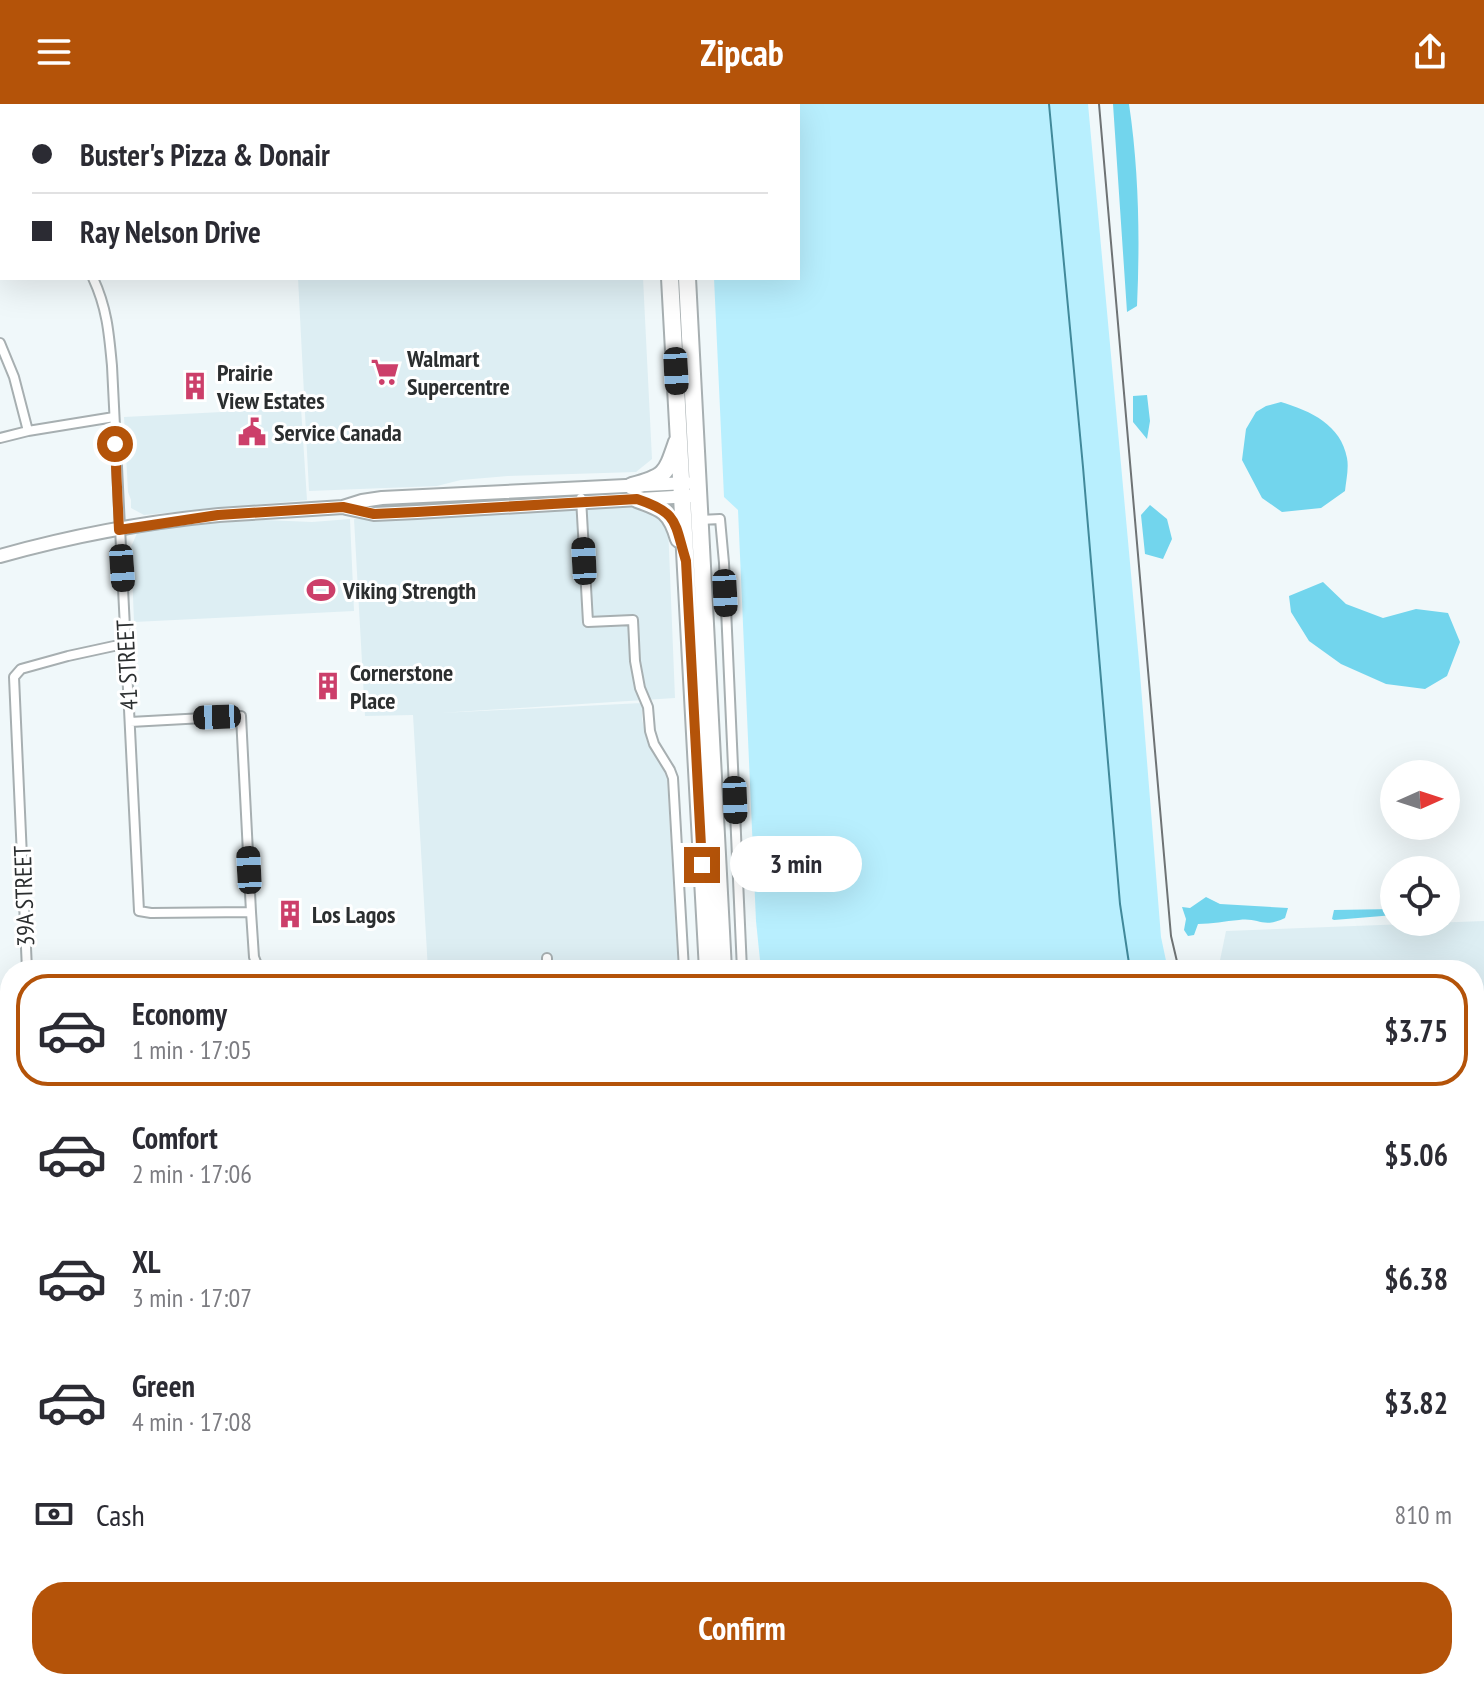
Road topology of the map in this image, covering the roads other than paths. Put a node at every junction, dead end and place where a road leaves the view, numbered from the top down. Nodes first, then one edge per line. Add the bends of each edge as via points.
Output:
1 (94, 280) edge
2 (670, 280) edge
3 (687, 280) edge
4 (0, 343) edge
5 (114, 417) junction
6 (28, 431) junction
7 (680, 433) junction
8 (0, 438) edge
9 (581, 489) junction
10 (690, 489) junction
11 (635, 492) junction
12 (581, 504) junction
13 (343, 507) junction
14 (700, 520) junction
15 (119, 530) junction
16 (0, 556) edge
17 (686, 561) junction
18 (126, 646) junction
19 (130, 722) junction
20 (251, 912) junction
21 (27, 960) edge
22 (255, 960) edge
23 (683, 960) edge
24 (707, 960) edge
25 (722, 960) edge
26 (742, 960) edge

1 - 5 street, 41 STREET via 108,325
2 - 7 highway
3 - 10 highway
4 - 6 street
5 - 6 street
5 - 15 street, 41 STREET
6 - 8 street
7 - 10 highway
7 - 11 highway via 663,474
9 - 11 street
9 - 12 street
9 - 13 street via 382,498
10 - 11 street
10 - 14 highway
10 - 17 highway
11 - 12 street
11 - 17 highway via 670,515
12 - 13 street via 374,514
12 - 23 street via 588,622 633,620 635,661 650,731 673,778
13 - 15 street via 218,515
14 - 25 highway
14 - 26 street via 720,519
15 - 16 street
15 - 18 street, 41 STREET
17 - 24 highway
18 - 19 street, 41 STREET
18 - 21 street, 39A STREET via 21,669 14,677
19 - 20 street, 41 STREET via 139,911
19 - 20 street via 241,716
20 - 22 street

